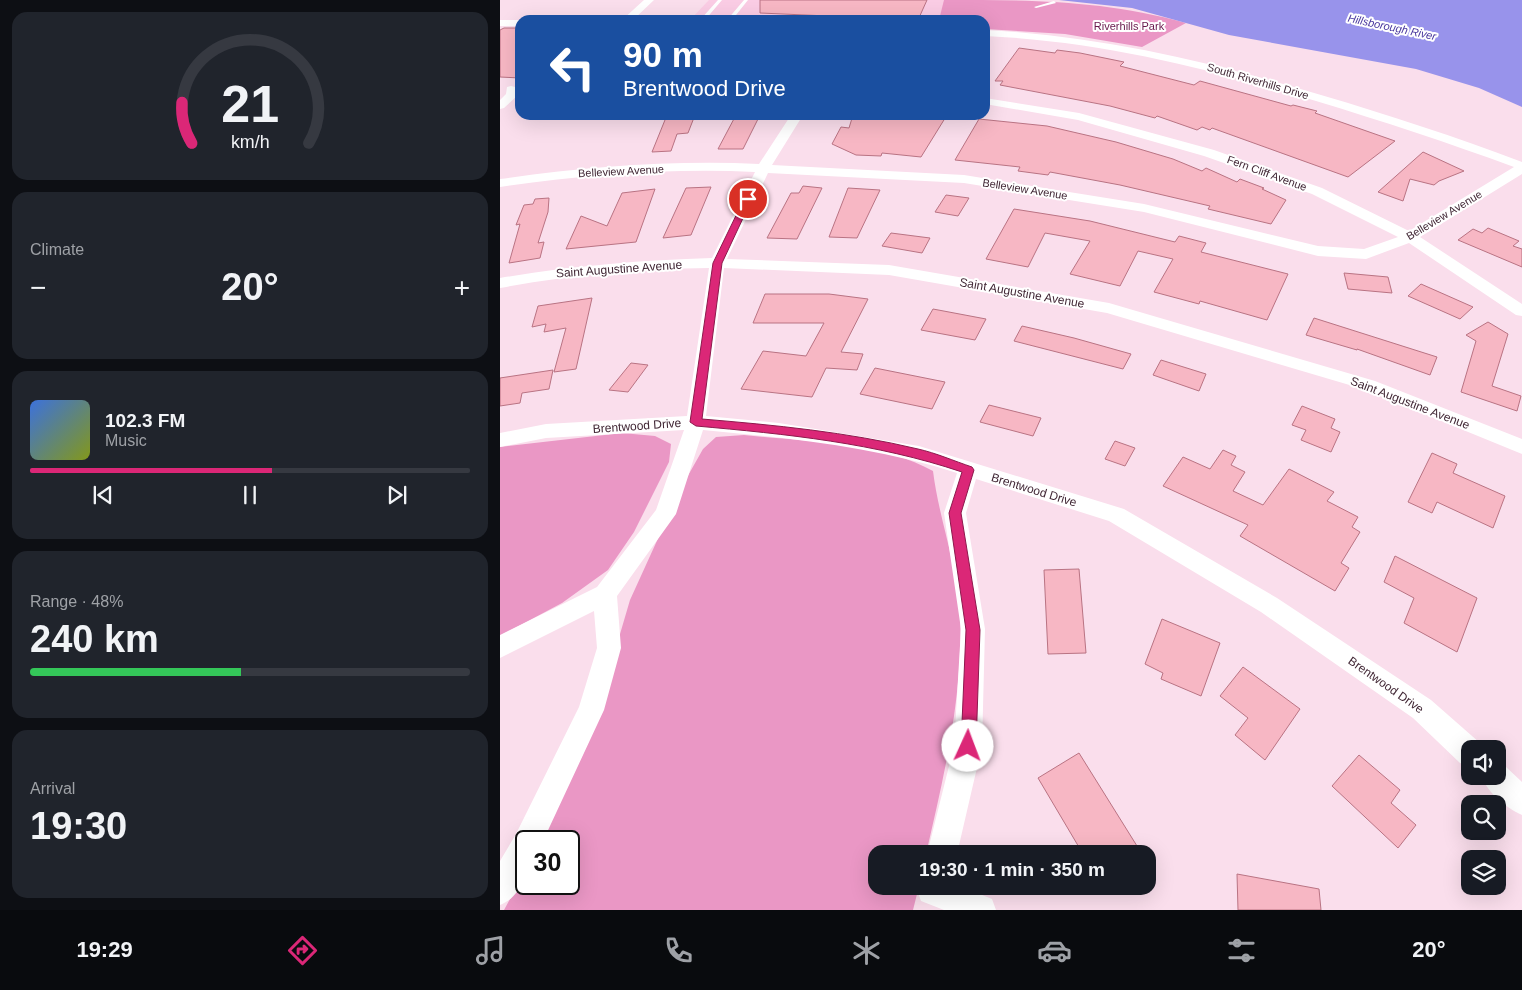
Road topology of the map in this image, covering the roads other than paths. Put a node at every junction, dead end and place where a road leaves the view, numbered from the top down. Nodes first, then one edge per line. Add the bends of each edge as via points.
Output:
1 (649, 0) edge
2 (720, 0) edge
3 (746, 0) edge
4 (1054, 2) dead end
5 (1036, 7) dead end
6 (632, 15) edge
7 (706, 15) edge
8 (733, 15) edge
9 (500, 23) edge
10 (515, 23) edge
11 (990, 33) edge
12 (510, 89) edge
13 (990, 102) edge
14 (515, 106) edge
15 (500, 107) edge
16 (794, 120) edge
17 (764, 167) junction
18 (1522, 167) edge
19 (500, 183) edge
20 (1410, 237) junction
21 (718, 263) junction
22 (500, 282) edge
23 (1522, 311) edge
24 (696, 422) junction
25 (500, 440) edge
26 (1522, 447) edge
27 (968, 470) junction
28 (605, 594) junction
29 (500, 647) edge
30 (1461, 745) edge
31 (1505, 785) edge
32 (1522, 801) edge
33 (533, 830) edge
34 (944, 845) edge
35 (515, 863) edge
36 (500, 890) edge
37 (933, 895) edge
38 (981, 910) edge

1 - 6 street
2 - 7 lane
3 - 8 lane
4 - 5 lane
9 - 10 street
11 - 18 street, South Riverhills Drive via 1047,36 1159,54 1281,86 1446,138
12 - 15 street via 512,95
13 - 20 street, Fern Cliff Avenue via 1079,116 1209,152 1317,191
14 - 15 street
16 - 17 street
17 - 19 street, Belleview Avenue via 715,166 572,174
17 - 20 street, Belleview Avenue via 964,179 1144,208 1318,252 1366,254
17 - 21 street
18 - 20 street, Belleview Avenue
20 - 23 street, Fern Cliff Avenue
21 - 22 street, Saint Augustine Avenue via 660,264
21 - 24 street
21 - 26 street, Saint Augustine Avenue via 889,270 1108,308 1369,385
24 - 25 street, Brentwood Drive via 546,431
24 - 27 street, Brentwood Drive via 860,442 918,453
24 - 28 street via 665,514
27 - 30 street, Brentwood Drive via 1116,516 1269,604 1422,709
27 - 34 street via 955,513 973,630 968,746
28 - 29 street
28 - 33 street via 609,648 591,710
31 - 32 street
35 - 36 street
37 - 38 street

